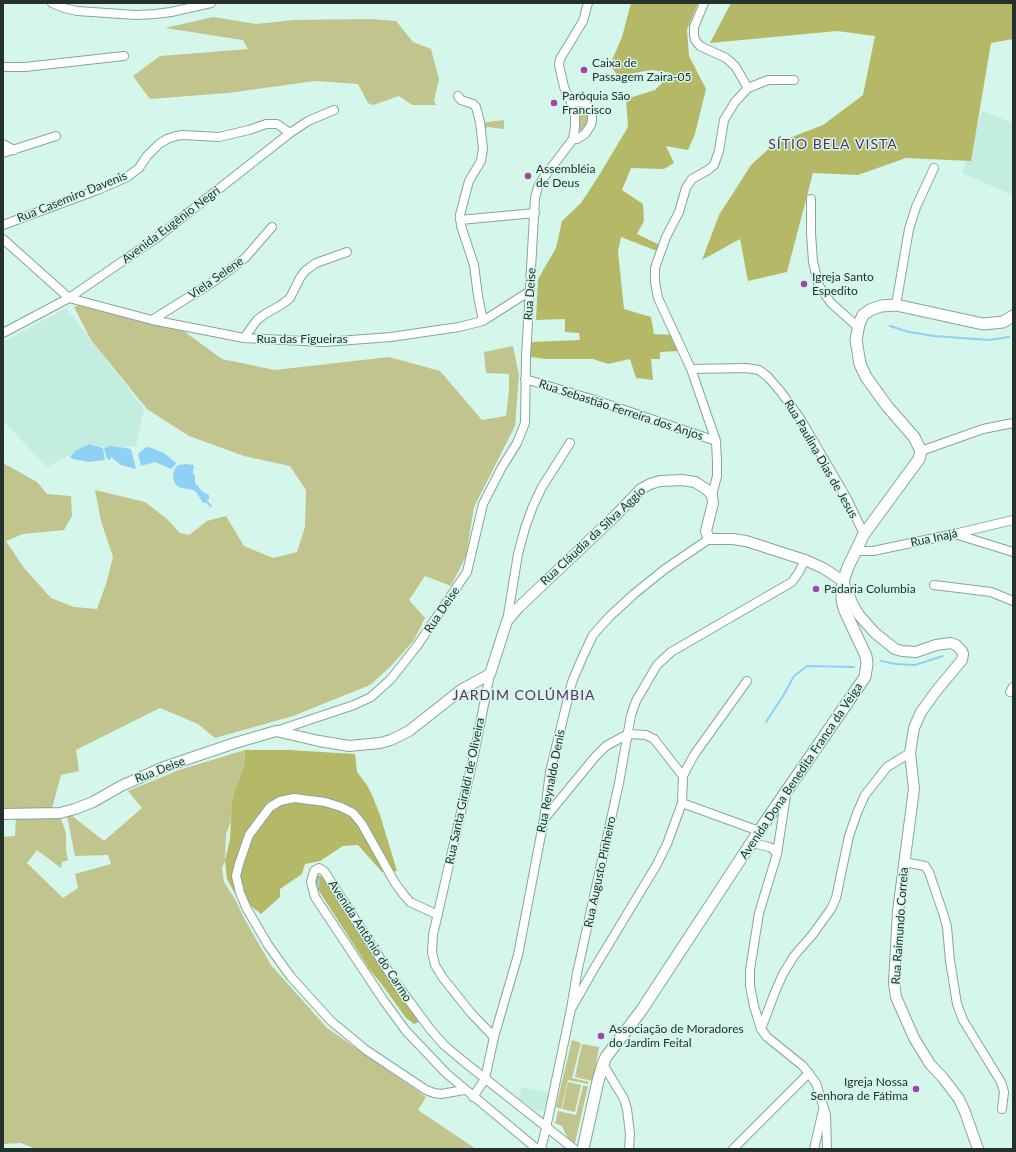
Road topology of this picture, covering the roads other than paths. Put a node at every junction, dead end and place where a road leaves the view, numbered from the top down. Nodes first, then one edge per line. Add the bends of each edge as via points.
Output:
1 (52, 3) edge
2 (211, 3) edge
3 (588, 3) edge
4 (704, 3) edge
5 (124, 56) dead end
6 (3, 67) edge
7 (794, 80) dead end
8 (748, 88) junction
9 (458, 96) dead end
10 (571, 103) junction
11 (334, 110) dead end
12 (290, 132) junction
13 (56, 136) dead end
14 (573, 139) junction
15 (3, 144) edge
16 (14, 150) junction
17 (3, 153) edge
18 (934, 168) dead end
19 (811, 200) dead end
20 (534, 213) junction
21 (460, 220) junction
22 (3, 225) edge
23 (272, 227) dead end
24 (3, 239) edge
25 (346, 252) dead end
26 (530, 291) junction
27 (69, 298) junction
28 (896, 305) junction
29 (1013, 316) edge
30 (152, 320) junction
31 (483, 321) junction
32 (858, 327) junction
33 (3, 332) edge
34 (244, 338) junction
35 (691, 368) junction
36 (525, 379) junction
37 (1013, 423) edge
38 (716, 441) junction
39 (570, 443) dead end
40 (922, 452) junction
41 (712, 495) junction
42 (1013, 520) edge
43 (864, 534) junction
44 (954, 534) junction
45 (709, 539) junction
46 (855, 552) junction
47 (1013, 552) edge
48 (805, 560) junction
49 (843, 581) junction
50 (934, 585) dead end
51 (1013, 601) edge
52 (507, 621) junction
53 (490, 674) junction
54 (747, 681) dead end
55 (276, 731) junction
56 (628, 734) junction
57 (910, 753) junction
58 (683, 776) junction
59 (786, 792) junction
60 (682, 802) junction
61 (3, 814) edge
62 (544, 819) junction
63 (760, 831) junction
64 (752, 844) junction
65 (777, 854) junction
66 (904, 862) junction
67 (438, 915) junction
68 (580, 961) junction
69 (594, 967) junction
70 (571, 1009) junction
71 (761, 1029) junction
72 (494, 1037) junction
73 (603, 1064) junction
74 (809, 1073) junction
75 (485, 1079) junction
76 (464, 1090) junction
77 (473, 1097) junction
78 (824, 1107) junction
79 (1002, 1109) dead end
80 (546, 1128) junction
81 (537, 1149) edge
82 (541, 1149) edge
83 (574, 1149) edge
84 (583, 1149) edge
85 (629, 1149) edge
86 (733, 1149) edge
87 (814, 1149) edge
88 (827, 1149) edge
89 (978, 1149) edge

1 - 2 street via 77,10 136,15
3 - 10 street via 583,21 560,59 564,86
4 - 8 street via 694,27 695,40 700,46 726,58 735,66
5 - 6 street
7 - 8 street via 768,80
8 - 35 street via 724,120 714,165 692,179 686,188 679,212 666,237 655,268 658,298
9 - 21 street via 476,107 483,148 482,161 472,176 464,196
10 - 14 street via 575,111
10 - 14 street, Rua Deise via 582,102 592,113 591,125 585,134
11 - 12 street, Avenida Eugênio Negri
12 - 22 street, Rua Casemiro Davenis via 276,124 266,124 219,137 176,136 156,147 140,168 127,177
12 - 27 street, Avenida Eugênio Negri via 155,238
13 - 16 street
14 - 20 street, Rua Deise via 538,187
15 - 16 street
16 - 17 street
18 - 28 street via 909,229
19 - 32 street via 813,262 819,286 831,303
20 - 21 street
20 - 26 street, Rua Deise
21 - 31 street via 474,266
23 - 30 street, Viela Selene via 235,266
24 - 27 street
25 - 34 street via 316,263 305,271 290,298 257,320
26 - 31 street, Rua das Figueiras
26 - 36 street, Rua Deise
27 - 30 street, Rua das Figueiras
27 - 33 street, Avenida Eugênio Negri
28 - 29 main road via 983,324 1003,322
28 - 32 main road via 870,310 863,315
30 - 34 street, Rua das Figueiras
31 - 34 street, Rua das Figueiras via 459,327 371,339 324,342
32 - 40 main road via 857,349 866,377 914,437
35 - 38 street
35 - 43 street, Rua Paulina Dias de Jesus via 746,368 759,370 768,377 801,420 846,497
36 - 38 street, Rua Sebastião Ferreira dos Anjos
36 - 55 street, Rua Deise via 525,423 522,433 483,504 467,572 437,617 392,679 371,697
37 - 40 street via 982,429
38 - 41 street via 717,469
39 - 52 street, Rua Santa Giraldi de Oliveira via 533,506 518,554
40 - 43 main road, Avenida Dona Benedita Franca da Veiga
41 - 45 street via 713,503 706,531
41 - 52 street, Rua Cláudia da Silva Aggio via 701,485 682,480 660,481 641,489
42 - 44 street, Rua Inajá
43 - 46 main road, Avenida Dona Benedita Franca da Veiga
44 - 46 street, Rua Inajá via 873,551
44 - 47 street
45 - 48 street via 746,540
45 - 62 street, Rua Reynaldo Denis via 634,594 609,616 593,635 572,682 550,772
46 - 49 main road, Avenida Dona Benedita Franca da Veiga
48 - 49 street
48 - 56 street, Rua Augusto Pinheiro via 792,582 671,652 657,665 636,701
49 - 57 street, Rua Raimundo Correia via 859,615 875,633 895,649 916,652 951,643 960,648 963,654 917,720
49 - 59 main road, Avenida Dona Benedita Franca da Veiga via 842,600 845,611 866,656 865,677
50 - 51 street via 991,592
52 - 53 street, Rua Santa Giraldi de Oliveira
53 - 55 street via 461,690 409,731 380,743 349,746
53 - 67 street, Rua Santa Giraldi de Oliveira
54 - 58 street via 694,755
55 - 61 street, Rua Deise via 164,767 75,809 60,813
56 - 58 street via 646,735 654,740
56 - 62 street via 606,746 595,757
56 - 68 street, Rua Augusto Pinheiro
57 - 66 street, Rua Raimundo Correia via 914,789
57 - 71 street via 887,766 865,795 849,836 836,898 783,974
58 - 60 street
59 - 63 main road, Avenida Dona Benedita Franca da Veiga
59 - 65 street
60 - 63 street
60 - 69 street via 656,866
62 - 72 street, Rua Reynaldo Denis via 518,955
63 - 64 main road, Avenida Dona Benedita Franca da Veiga
64 - 65 street via 769,846
64 - 73 main road, Avenida Dona Benedita Franca da Veiga
65 - 71 street via 760,913 750,970 750,986
66 - 79 street via 925,866 929,872 946,927 957,1004 963,1020 1001,1082 1004,1092
66 - 89 street, Rua Raimundo Correia via 894,970 896,997 923,1054 959,1099
67 - 72 street, Rua Santa Giraldi de Oliveira via 433,935 432,952 435,965 471,1013
67 - 76 street via 414,904 404,895 353,813 324,802 294,798 280,801 270,807 249,835 236,876 247,909 268,945 291,977 332,1021 366,1050 426,1090 441,1094
68 - 69 street via 586,966
68 - 70 street, Rua Augusto Pinheiro
69 - 70 street
70 - 80 street
71 - 74 street via 766,1037
72 - 75 street, Rua Reynaldo Denis
73 - 84 main road, Avenida Dona Benedita Franca da Veiga
73 - 85 street via 624,1099 630,1134
74 - 78 street via 816,1083
74 - 86 street
75 - 76 street, Avenida Antônio do Carmo via 430,1029 396,983 324,871 319,868 314,871 311,882 315,897 384,1001 430,1058
75 - 77 street, Rua Reynaldo Denis
75 - 80 street, Avenida Antônio do Carmo
76 - 77 street, Avenida Antônio do Carmo
77 - 81 street, Avenida Antônio do Carmo
78 - 87 street
78 - 88 street
80 - 82 street
80 - 83 street, Avenida Antônio do Carmo

